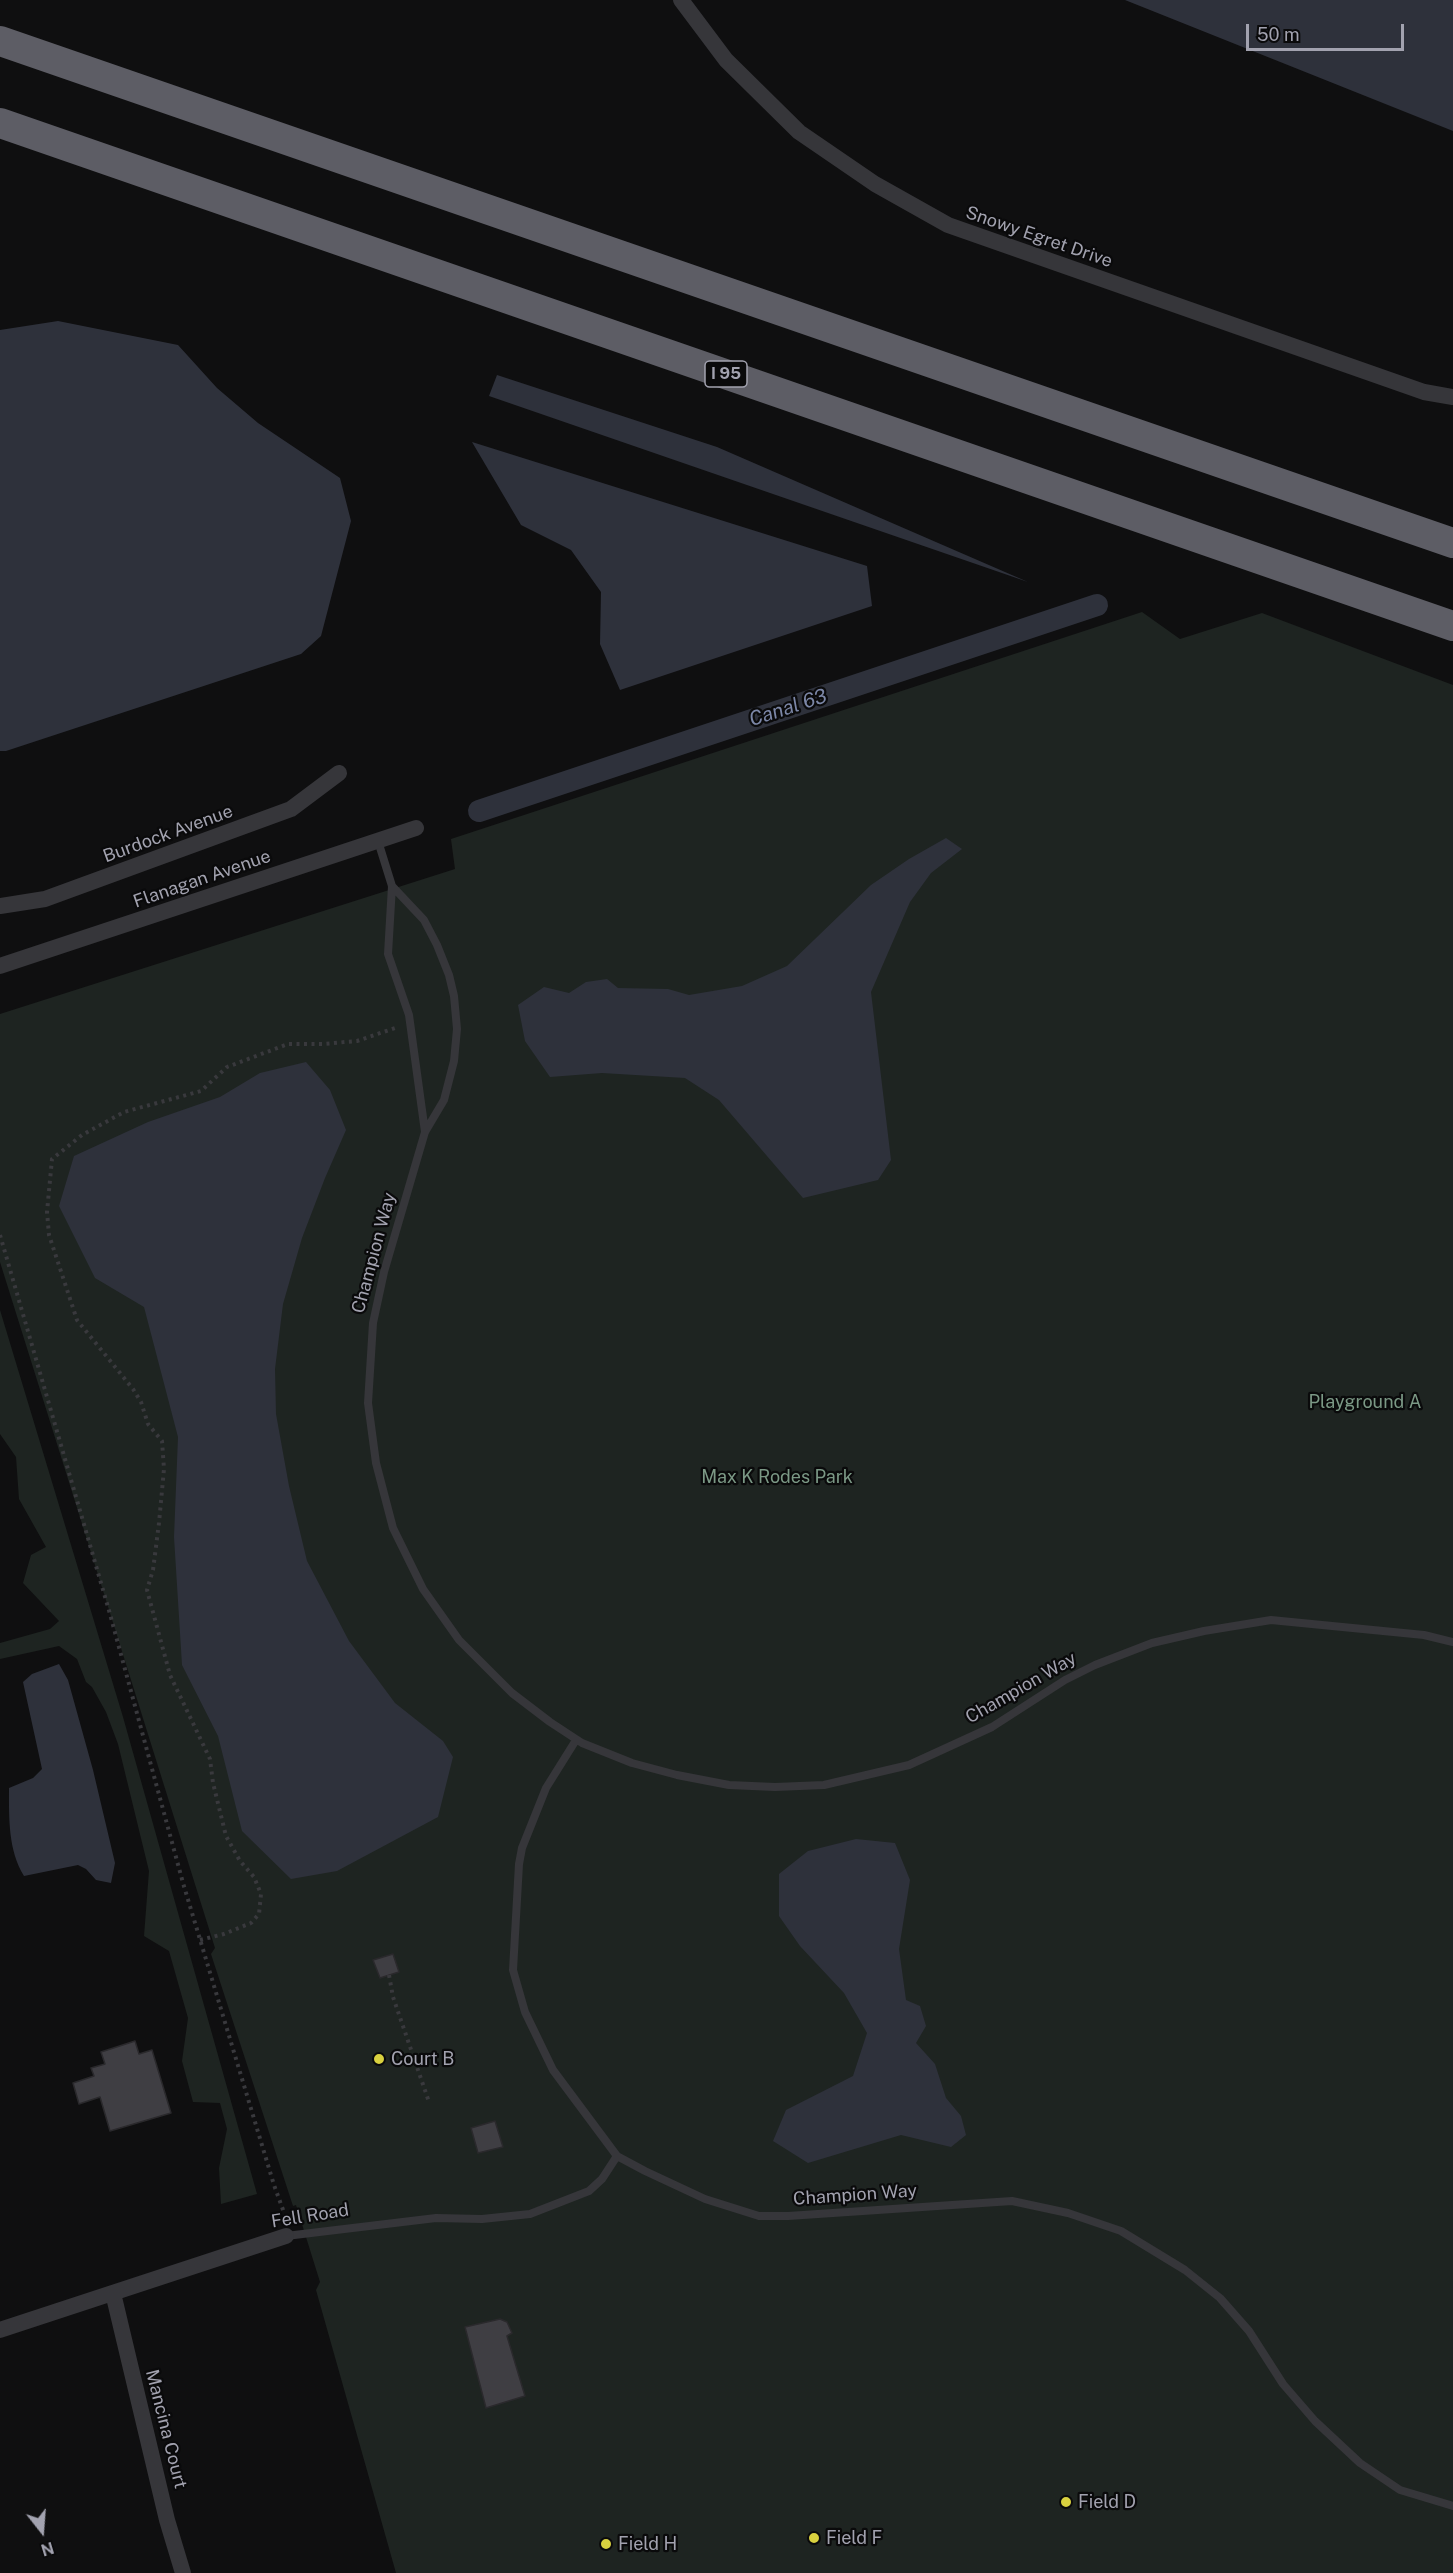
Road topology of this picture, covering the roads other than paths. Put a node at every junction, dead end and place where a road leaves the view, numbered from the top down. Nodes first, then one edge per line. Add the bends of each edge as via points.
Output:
1 (681, 0) edge
2 (0, 41) edge
3 (0, 123) edge
4 (1453, 398) edge
5 (1453, 543) edge
6 (1453, 626) edge
7 (339, 773) dead end
8 (416, 828) dead end
9 (378, 841) junction
10 (392, 886) junction
11 (0, 906) edge
12 (0, 966) edge
13 (424, 1132) junction
14 (1453, 1642) edge
15 (576, 1740) junction
16 (617, 2156) junction
17 (290, 2236) joint
18 (113, 2292) junction
19 (0, 2330) edge
20 (1453, 2506) edge
21 (183, 2573) edge

1 - 4 street, Snowy Egret Drive via 726,60 799,132 875,184 948,225 1413,388
2 - 5 highway
3 - 6 highway, I 95
7 - 11 street, Burdock Avenue via 291,809 45,899
8 - 9 street, Flanagan Avenue
9 - 10 lane, Champion Way
9 - 12 street, Flanagan Avenue
10 - 13 lane, Champion Way via 387,954 411,1023
10 - 13 lane, Champion Way via 424,920 445,965 454,996 454,1060 444,1100
13 - 15 lane, Champion Way via 373,1323 368,1403 376,1463 393,1528 423,1589 459,1640 512,1693
14 - 15 lane, Champion Way via 1424,1635 1271,1620 1204,1631 1152,1643 1095,1665 992,1727 909,1766 824,1785 729,1785 632,1763
15 - 16 lane, Champion Way via 546,1788 522,1848 513,1970 542,2052
16 - 17 lane, Fell Road via 590,2191 530,2214 436,2218
16 - 20 lane, Champion Way via 705,2199 759,2216 1012,2201 1068,2213 1121,2231 1185,2270 1220,2298 1249,2331 1282,2384 1360,2463 1401,2490
17 - 18 street, Fell Road
18 - 19 street, Fell Road
18 - 21 street, Mancina Court

